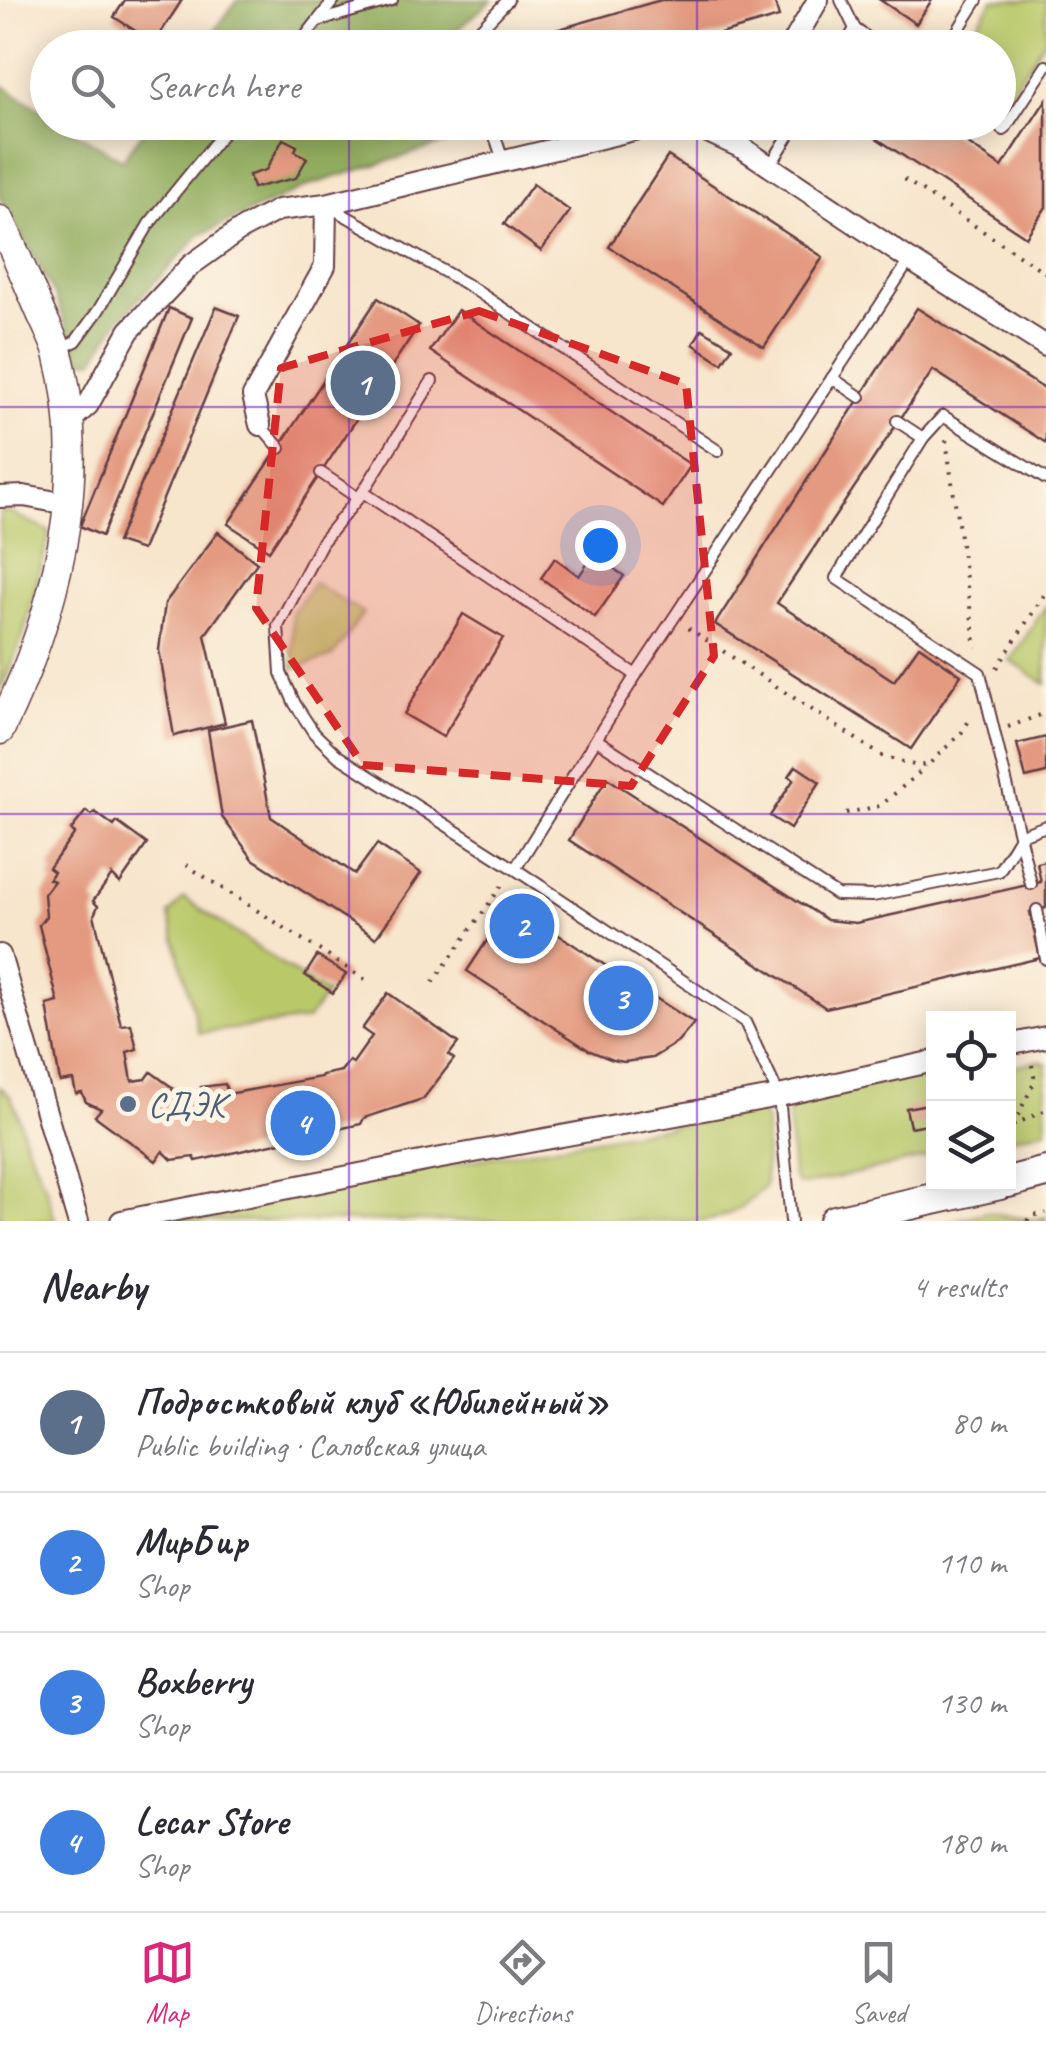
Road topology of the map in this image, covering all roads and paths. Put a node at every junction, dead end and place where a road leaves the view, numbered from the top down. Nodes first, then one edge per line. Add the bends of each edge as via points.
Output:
1 (334, 0) edge
2 (392, 0) edge
3 (508, 0) edge
4 (818, 0) edge
5 (841, 0) edge
6 (977, 0) edge
7 (318, 21) junction
8 (855, 29) edge
9 (311, 30) edge
10 (480, 30) edge
11 (800, 30) edge
12 (958, 30) edge
13 (1046, 66) edge
14 (1016, 112) edge
15 (217, 140) edge
16 (496, 140) edge
17 (597, 140) edge
18 (728, 140) edge
19 (785, 140) edge
20 (504, 163) junction
21 (770, 166) junction
22 (904, 179) dead end
23 (326, 204) junction
24 (0, 220) edge
25 (910, 260) junction
26 (1046, 273) edge
27 (1046, 346) edge
28 (58, 350) junction
29 (832, 378) junction
30 (432, 381) dead end
31 (860, 397) dead end
32 (942, 416) junction
33 (71, 420) junction
34 (897, 421) dead end
35 (260, 425) joint
36 (923, 438) junction
37 (280, 448) dead end
38 (718, 451) dead end
39 (320, 473) dead end
40 (1046, 479) edge
41 (360, 495) junction
42 (0, 497) edge
43 (67, 504) junction
44 (1046, 592) edge
45 (674, 618) junction
46 (980, 672) junction
47 (636, 675) junction
48 (985, 694) junction
49 (1046, 712) edge
50 (0, 730) edge
51 (995, 732) junction
52 (597, 740) junction
53 (928, 764) junction
54 (846, 813) dead end
55 (1046, 826) edge
56 (1021, 835) junction
57 (186, 865) dead end
58 (515, 868) junction
59 (1032, 884) dead end
60 (1037, 910) dead end
61 (0, 955) edge
62 (1046, 960) edge
63 (366, 980) dead end
64 (433, 982) dead end
65 (1027, 1041) edge
66 (926, 1063) edge
67 (778, 1096) junction
68 (1046, 1110) edge
69 (1046, 1172) edge
70 (1016, 1180) edge
71 (969, 1191) edge
72 (1046, 1213) edge
73 (78, 1221) edge
74 (121, 1221) edge
75 (792, 1221) edge
76 (835, 1221) edge
77 (1027, 1221) edge

1 - 7 lane
2 - 7 lane
3 - 10 lane
4 - 11 street
5 - 8 lane
6 - 12 lane
7 - 9 lane
13 - 14 lane
15 - 28 lane via 149,224 76,341
16 - 20 lane
17 - 20 street
18 - 21 street
19 - 21 lane
20 - 23 street
21 - 25 street
22 - 26 path
23 - 33 street via 278,210 192,265 129,330 88,405
23 - 35 street via 325,266 253,396
23 - 38 lane via 466,284
24 - 28 main road
25 - 27 street
25 - 29 lane
28 - 33 main road
29 - 31 lane
29 - 45 lane
30 - 41 lane
32 - 36 lane
32 - 40 lane
32 - 46 path
33 - 43 main road
34 - 36 lane
35 - 37 lane
36 - 46 lane via 836,578
39 - 41 lane
41 - 47 lane
41 - 58 lane via 322,542 278,626 282,673 314,733 338,756
42 - 43 street
43 - 50 main road via 37,641
44 - 48 path
45 - 47 lane
45 - 53 path via 882,756
46 - 48 lane
47 - 52 lane
48 - 51 lane
48 - 53 path via 962,732
49 - 51 path
51 - 56 lane
52 - 56 lane via 838,895 873,896 998,870
52 - 58 lane
53 - 54 path via 880,806
55 - 56 lane
56 - 59 lane
57 - 63 path
58 - 64 path
58 - 67 lane via 745,1022
60 - 62 lane
61 - 73 street
65 - 68 path via 1035,1081 1014,1124
66 - 67 street
67 - 74 street
67 - 75 lane
69 - 70 main road
71 - 76 main road
72 - 77 path

